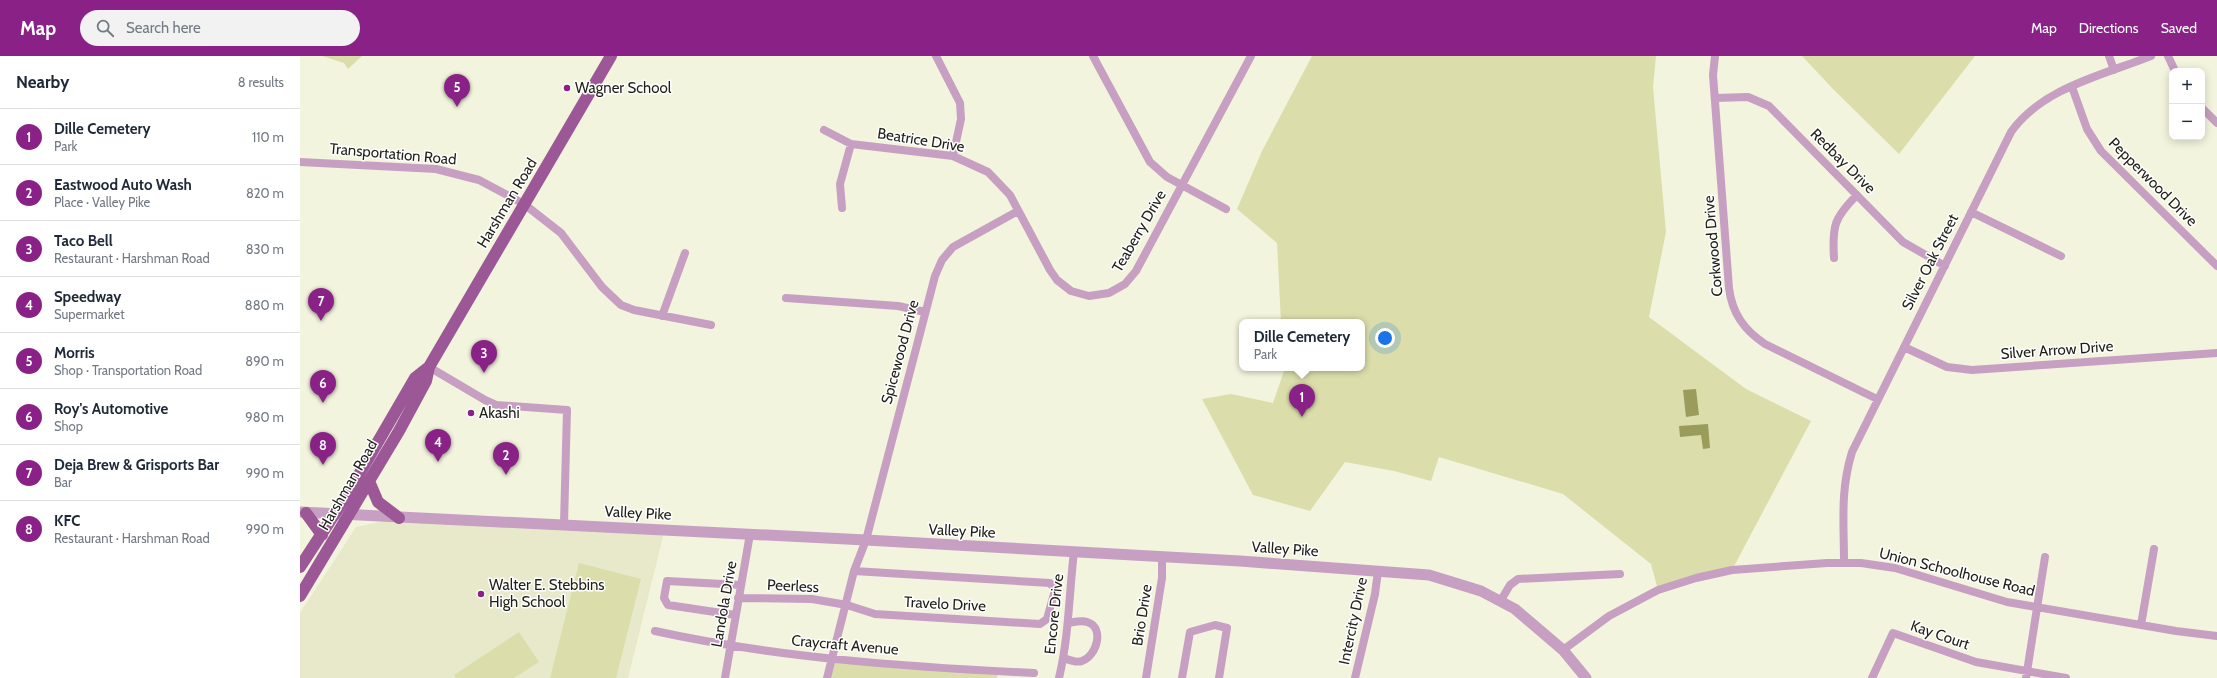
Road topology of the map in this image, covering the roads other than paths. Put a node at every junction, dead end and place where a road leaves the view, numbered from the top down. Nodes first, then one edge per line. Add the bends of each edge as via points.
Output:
1 (611, 56) edge
2 (936, 56) edge
3 (1093, 56) edge
4 (1251, 56) edge
5 (1715, 56) edge
6 (2109, 56) edge
7 (2151, 56) edge
8 (2168, 56) edge
9 (2174, 68) edge
10 (2114, 70) junction
11 (2072, 87) junction
12 (1715, 98) junction
13 (2205, 111) edge
14 (2217, 122) edge
15 (824, 130) dead end
16 (851, 144) junction
17 (954, 156) junction
18 (300, 162) edge
19 (1182, 185) junction
20 (1857, 195) junction
21 (524, 204) junction
22 (842, 208) dead end
23 (1226, 209) dead end
24 (1018, 211) junction
25 (1971, 212) junction
26 (685, 253) dead end
27 (2061, 256) dead end
28 (1834, 258) dead end
29 (1945, 266) junction
30 (2217, 266) edge
31 (786, 298) dead end
32 (925, 312) junction
33 (662, 316) junction
34 (711, 325) dead end
35 (1904, 347) junction
36 (2217, 353) edge
37 (429, 366) junction
38 (1877, 399) junction
39 (370, 481) junction
40 (303, 512) edge
41 (335, 514) junction
42 (349, 515) junction
43 (399, 518) junction
44 (564, 524) junction
45 (750, 534) junction
46 (322, 535) junction
47 (866, 540) junction
48 (2154, 549) dead end
49 (1074, 552) junction
50 (1162, 557) junction
51 (2045, 557) dead end
52 (1844, 562) junction
53 (300, 568) edge
54 (854, 571) junction
55 (1378, 571) junction
56 (1620, 574) dead end
57 (740, 586) junction
58 (300, 596) edge
59 (738, 598) junction
60 (1501, 600) junction
61 (847, 605) junction
62 (2038, 607) junction
63 (735, 615) junction
64 (1068, 622) junction
65 (2141, 625) junction
66 (655, 631) dead end
67 (2217, 636) edge
68 (731, 644) junction
69 (1563, 650) junction
70 (832, 658) junction
71 (1064, 658) junction
72 (1034, 674) dead end
73 (2026, 674) edge
74 (999, 675) edge
75 (725, 678) edge
76 (827, 678) edge
77 (1059, 678) edge
78 (1146, 678) edge
79 (1182, 678) edge
80 (1219, 678) edge
81 (1354, 678) edge
82 (1586, 678) edge
83 (1872, 678) edge
84 (2066, 678) edge

1 - 21 main road, Harshman Road
2 - 17 street via 960,103 961,119
3 - 19 street via 1150,162 1167,177
4 - 19 street, Teaberry Drive
5 - 12 street, Corkwood Drive
6 - 10 street
7 - 10 street, Silver Oak Street
8 - 9 street
10 - 11 street, Silver Oak Street
11 - 25 street, Silver Oak Street via 2037,104 2017,123
11 - 30 street, Pepperwood Drive via 2087,129 2101,151
12 - 20 street, Redbay Drive via 1748,97 1763,102
12 - 38 street, Corkwood Drive via 1729,288 1737,316 1748,331 1765,344
13 - 14 street
15 - 16 street, Beatrice Drive
16 - 17 street, Beatrice Drive
16 - 22 street via 840,184
17 - 24 street, Beatrice Drive via 977,166 999,181
18 - 21 street, Transportation Road via 451,171 479,180
19 - 23 street
19 - 24 street, Teaberry Drive via 1131,278 1117,290 1101,295 1079,294 1057,280
20 - 28 street via 1837,218 1833,236
20 - 29 street, Redbay Drive via 1903,242
21 - 33 street, Transportation Road via 561,233 602,287 621,305
21 - 37 main road, Harshman Road
24 - 32 street, Spicewood Drive via 960,242 947,253 935,276
25 - 27 street
25 - 29 street, Silver Oak Street
26 - 33 street
29 - 35 street, Silver Oak Street
31 - 32 street via 898,306
32 - 47 street, Spicewood Drive
33 - 34 street, Transportation Road
35 - 36 street, Silver Arrow Drive via 1947,367 1972,370
35 - 38 street, Silver Oak Street
37 - 39 main road, Harshman Road via 426,381
37 - 41 main road, Harshman Road via 415,378
37 - 44 street via 496,405 567,410
38 - 52 street, Silver Oak Street via 1858,436 1846,471 1842,517
39 - 42 main road, Harshman Road
39 - 43 main road via 378,502
40 - 41 street, Valley Pike
40 - 46 main road
41 - 42 street, Valley Pike
41 - 46 main road, Harshman Road
42 - 43 street, Valley Pike
42 - 58 main road, Harshman Road
43 - 44 street, Valley Pike
44 - 45 street, Valley Pike
45 - 47 street, Valley Pike
45 - 57 street, Landola Drive
46 - 53 main road, Harshman Road
47 - 49 street, Valley Pike
47 - 54 street, Spicewood Drive
48 - 65 street
49 - 50 street, Valley Pike
49 - 64 street, Encore Drive
50 - 55 street, Valley Pike
50 - 78 street, Brio Drive via 1162,578
51 - 62 street
52 - 62 street, Union Schoolhouse Road via 1895,568 1982,595
52 - 69 street, Union Schoolhouse Road via 1753,568 1696,578 1658,590 1627,606
54 - 61 street, Spicewood Drive
54 - 61 street, Travelo Drive via 1050,583 1055,590 1047,619 1043,623 875,614
55 - 60 street, Valley Pike via 1446,579 1482,590
55 - 81 street, Intercity Drive via 1376,594
56 - 60 street via 1518,579 1510,584
57 - 59 street, Landola Drive
57 - 63 street via 667,581 664,598 668,605
59 - 61 street, Peerless via 812,599
59 - 63 street, Landola Drive
60 - 69 street, Valley Pike via 1528,619
61 - 70 street, Spicewood Drive
62 - 65 street, Union Schoolhouse Road
62 - 73 street
63 - 68 street, Landola Drive
64 - 71 street, Encore Drive
64 - 71 street via 1086,621 1091,624 1096,630 1097,642 1093,652 1085,660 1080,662
65 - 67 street, Union Schoolhouse Road
66 - 68 street, Craycraft Avenue
68 - 70 street, Craycraft Avenue
68 - 75 street, Landola Drive
69 - 82 street, Valley Pike
70 - 74 street, Craycraft Avenue
70 - 76 street, Spicewood Drive
71 - 77 street, Encore Drive
72 - 74 street, Craycraft Avenue
73 - 83 street, Kay Court via 1962,658 1893,633
73 - 84 street
79 - 80 street via 1190,632 1215,625 1228,628

